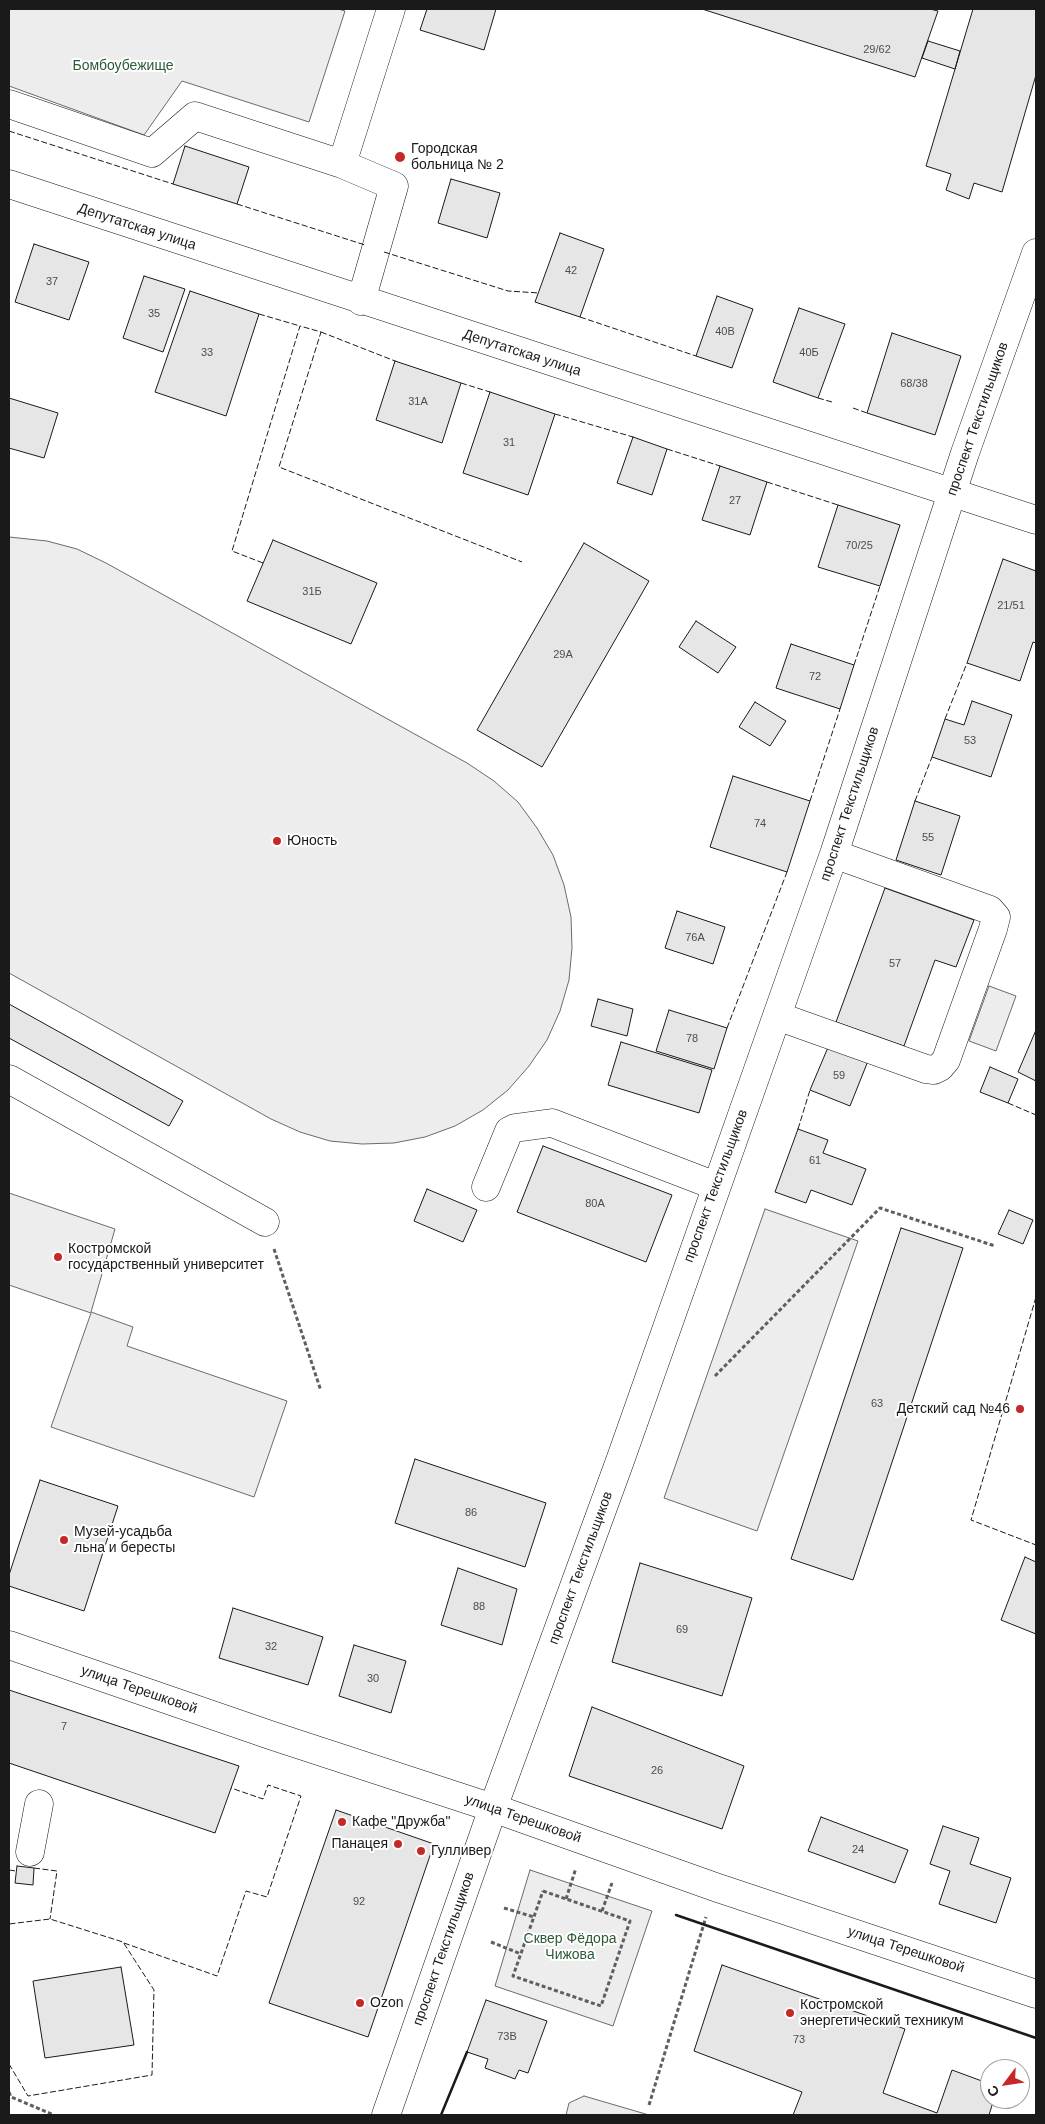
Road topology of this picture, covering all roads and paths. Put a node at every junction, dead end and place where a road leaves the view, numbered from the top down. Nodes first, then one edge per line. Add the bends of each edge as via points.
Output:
1 (391, 9) edge
2 (9, 104) edge
3 (342, 164) junction
4 (9, 184) edge
5 (1036, 253) edge
6 (361, 301) junction
7 (952, 493) junction
8 (1036, 520) edge
9 (834, 854) junction
10 (777, 1016) junction
11 (9, 1079) edge
12 (716, 1186) junction
13 (486, 1187) dead end
14 (265, 1222) joint
15 (995, 1246) dead end
16 (715, 1376) dead end
17 (321, 1391) dead end
18 (9, 1645) edge
19 (39, 1804) dead end
20 (493, 1808) junction
21 (30, 1852) dead end
22 (577, 1864) dead end
23 (615, 1876) dead end
24 (715, 1887) junction
25 (566, 1899) junction
26 (504, 1908) dead end
27 (602, 1911) junction
28 (534, 1917) junction
29 (491, 1942) dead end
30 (521, 1954) junction
31 (1036, 1994) edge
32 (9, 2092) edge
33 (649, 2105) dead end
34 (54, 2115) edge
35 (386, 2115) edge

1 - 3 street
2 - 3 street via 152,153 195,116
3 - 6 street via 394,186
4 - 6 street, Депутатская улица
5 - 7 street, проспект Текстильщиков
6 - 7 street, Депутатская улица
7 - 8 street, Депутатская улица
7 - 9 street, проспект Текстильщиков
9 - 10 street, проспект Текстильщиков
9 - 10 street via 990,910 996,917 993,929 946,1060 934,1070
10 - 12 street, проспект Текстильщиков
11 - 14 street
12 - 13 street via 552,1123 510,1131
12 - 20 street, проспект Текстильщиков
14 - 17 path
15 - 16 path via 880,1208
18 - 20 street, улица Терешковой
19 - 21 street
20 - 24 street, улица Терешковой
20 - 35 street, проспект Текстильщиков
22 - 25 path
23 - 27 path
24 - 31 street, улица Терешковой
24 - 33 path
25 - 27 path
25 - 28 path via 543,1891
26 - 28 path
27 - 30 path via 630,1921 601,2006 514,1976
28 - 30 path
29 - 30 path
32 - 34 path via 11,2097

